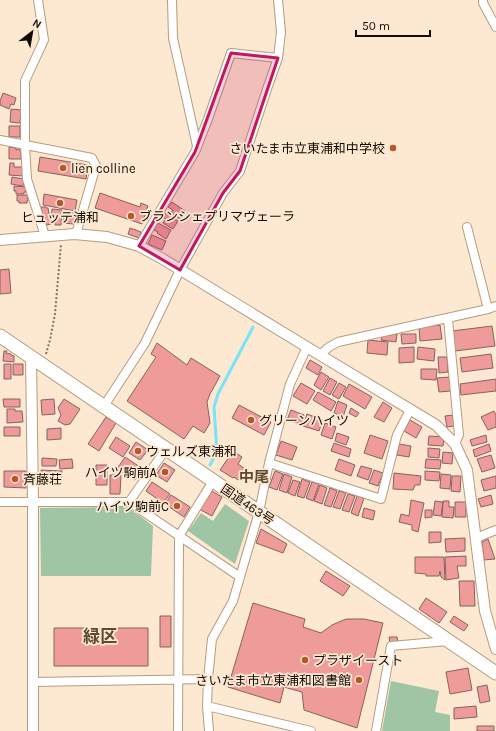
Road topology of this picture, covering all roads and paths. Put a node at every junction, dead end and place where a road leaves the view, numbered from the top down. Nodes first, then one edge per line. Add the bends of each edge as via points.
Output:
1 (38, 0) edge
2 (172, 0) edge
3 (278, 0) edge
4 (483, 0) edge
5 (496, 27) edge
6 (278, 58) junction
7 (0, 140) edge
8 (25, 145) junction
9 (197, 146) junction
10 (467, 226) dead end
11 (62, 234) junction
12 (76, 234) junction
13 (45, 236) junction
14 (0, 240) edge
15 (139, 246) junction
16 (180, 270) junction
17 (492, 308) edge
18 (448, 319) junction
19 (0, 336) edge
20 (307, 347) junction
21 (320, 355) junction
22 (36, 360) junction
23 (104, 406) junction
24 (410, 410) junction
25 (455, 444) junction
26 (166, 449) junction
27 (269, 463) junction
28 (213, 481) junction
29 (0, 502) edge
30 (33, 502) junction
31 (129, 502) junction
32 (259, 512) junction
33 (496, 530) edge
34 (179, 536) junction
35 (476, 538) junction
36 (240, 577) junction
37 (448, 641) junction
38 (496, 649) edge
39 (496, 673) edge
40 (178, 679) junction
41 (208, 679) junction
42 (33, 682) junction
43 (207, 706) junction
44 (33, 731) edge
45 (178, 731) edge
46 (209, 731) edge
47 (310, 731) edge
48 (376, 731) edge

1 - 8 street via 44,40 25,82
2 - 9 street via 173,38
3 - 6 street via 281,32
4 - 5 street
6 - 9 street via 231,53
6 - 16 street via 240,171 223,192
7 - 8 street
8 - 12 street via 92,158 96,166
8 - 13 street via 27,179
9 - 15 street
10 - 17 street
11 - 12 street
11 - 13 street
11 - 22 path via 55,314 48,346
12 - 15 street via 107,237
13 - 14 street
15 - 16 street
16 - 20 street
16 - 23 street via 145,343
17 - 18 street
18 - 21 street via 338,342
18 - 25 street via 459,435
19 - 22 highway, 国道463号
20 - 21 street
20 - 27 street via 290,384
21 - 24 street
22 - 23 highway, 国道463号
22 - 30 street
23 - 26 highway, 国道463号
24 - 25 street via 436,425
24 - 27 street via 397,435 381,499
25 - 35 street via 467,470
26 - 28 highway, 国道463号
26 - 31 street
27 - 32 street
28 - 32 highway, 国道463号
28 - 34 street
29 - 30 street
30 - 31 street
30 - 42 street
31 - 34 street
32 - 36 street
32 - 37 highway, 国道463号
33 - 35 street
34 - 36 street
34 - 40 street
35 - 38 street via 485,611
36 - 41 street via 232,601 212,639
37 - 39 highway, 国道463号
37 - 48 street via 391,646
40 - 41 street
40 - 42 street
40 - 45 street
41 - 43 street
42 - 44 street
43 - 46 street
43 - 47 street

